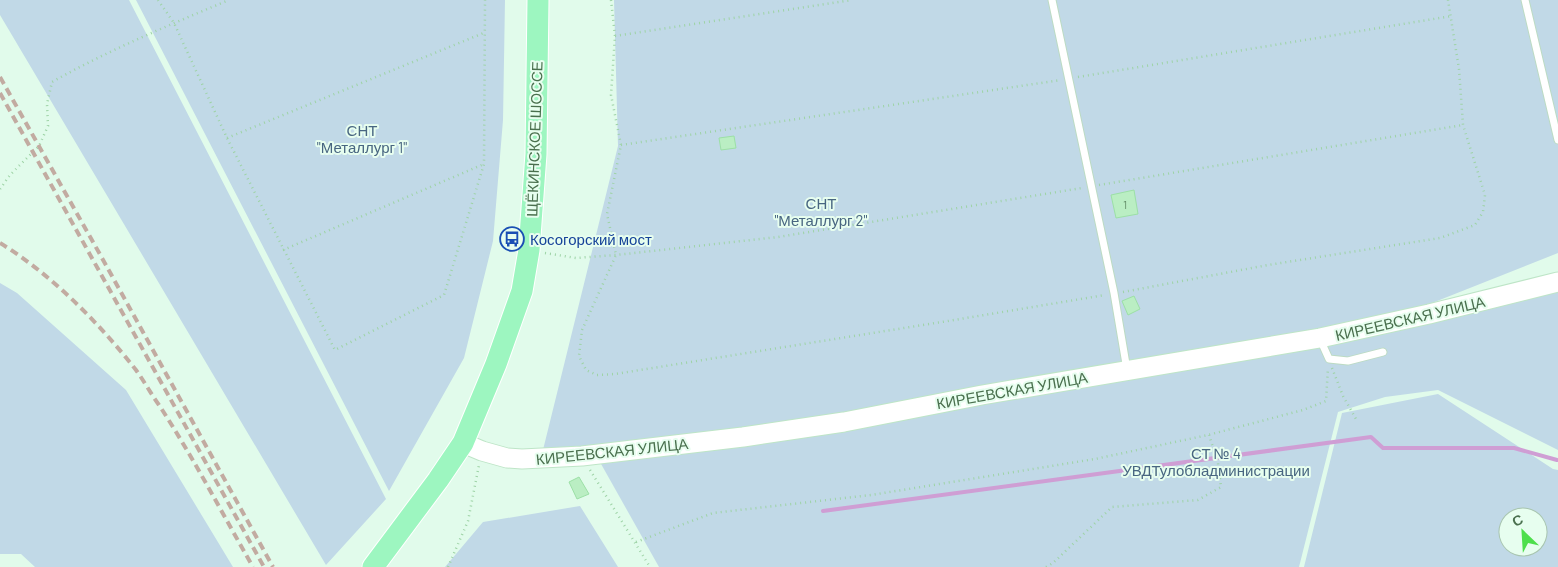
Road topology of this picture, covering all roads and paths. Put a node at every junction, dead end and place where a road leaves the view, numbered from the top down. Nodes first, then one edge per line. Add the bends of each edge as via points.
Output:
1 (158, 0) edge
2 (229, 0) edge
3 (485, 0) edge
4 (538, 0) edge
5 (611, 0) edge
6 (852, 0) edge
7 (1052, 0) edge
8 (1448, 0) edge
9 (1525, 0) edge
10 (1452, 16) junction
11 (174, 22) junction
12 (486, 32) junction
13 (615, 36) junction
14 (1070, 79) junction
15 (1463, 124) junction
16 (227, 138) junction
17 (1558, 140) edge
18 (621, 145) junction
19 (484, 164) junction
20 (1091, 187) junction
21 (0, 189) edge
22 (283, 250) junction
23 (529, 250) junction
24 (616, 255) junction
25 (1558, 282) edge
26 (1114, 293) junction
27 (1320, 338) junction
28 (1383, 352) dead end
29 (1329, 359) junction
30 (1127, 370) junction
31 (1356, 419) dead end
32 (1208, 435) junction
33 (472, 447) junction
34 (582, 456) junction
35 (636, 542) junction
36 (373, 567) edge
37 (448, 567) edge
38 (650, 567) edge
39 (1046, 567) edge

1 - 11 path
2 - 11 path
3 - 12 path
4 - 23 main road, ЩЁКИНСКОЕ ШОССЕ via 536,154
5 - 13 path
6 - 13 path
7 - 14 lane
8 - 10 path
9 - 17 lane
10 - 14 path
10 - 15 path
11 - 16 path
11 - 21 path via 52,82 48,126 39,146
12 - 16 path
12 - 19 path
13 - 18 path via 611,95
14 - 18 path
14 - 20 lane
15 - 20 path
15 - 26 path via 1485,195 1483,212 1475,225 1440,238 1268,264
16 - 22 path
18 - 24 path via 607,214
19 - 22 path
19 - 22 path via 444,295 335,350
20 - 24 path via 778,236
20 - 26 lane
23 - 24 path via 576,258
23 - 33 main road, ЩЁКИНСКОЕ ШОССЕ via 522,291
24 - 26 path via 582,330 579,356 586,370 597,375 929,325
25 - 27 street, КИРЕЕВСКАЯ УЛИЦА
26 - 30 lane
27 - 29 lane
27 - 30 street, КИРЕЕВСКАЯ УЛИЦА
28 - 29 lane via 1348,360
29 - 31 path
29 - 32 path via 1326,401
30 - 34 street, КИРЕЕВСКАЯ УЛИЦА via 982,394 844,422
32 - 35 path via 1095,459 871,495 713,513
32 - 39 path via 1218,463 1221,487 1198,500 1112,507
33 - 34 street, КИРЕЕВСКАЯ УЛИЦА via 507,458
33 - 36 main road, ЩЁКИНСКОЕ ШОССЕ via 438,480
33 - 37 path via 468,521
34 - 35 path
35 - 38 path

